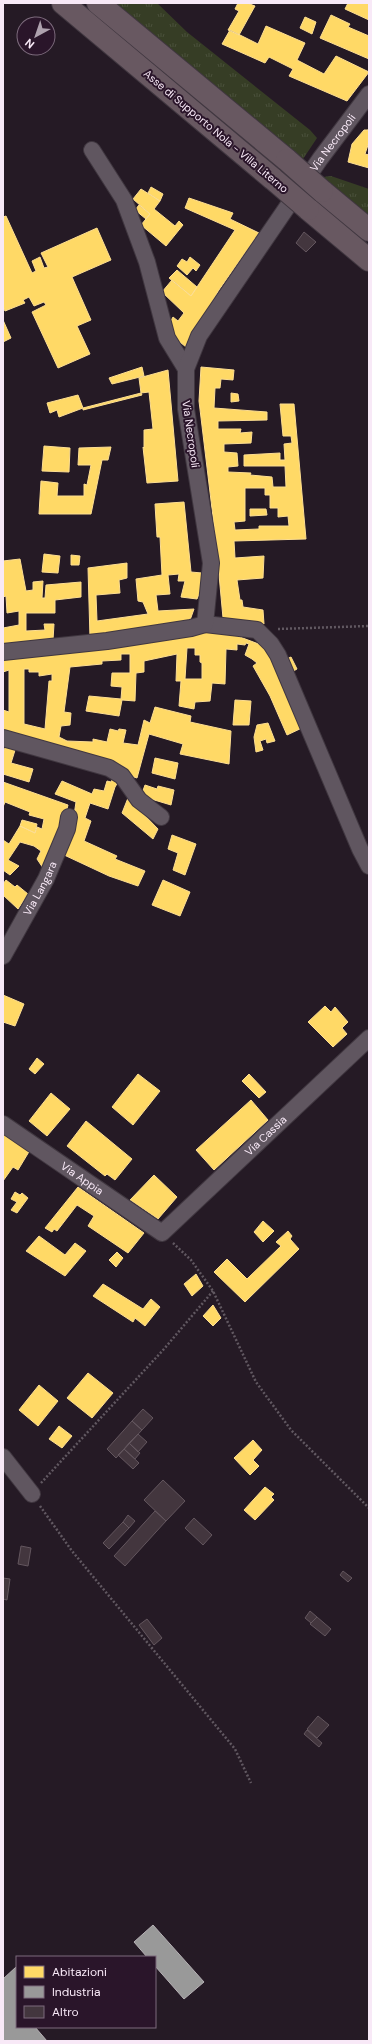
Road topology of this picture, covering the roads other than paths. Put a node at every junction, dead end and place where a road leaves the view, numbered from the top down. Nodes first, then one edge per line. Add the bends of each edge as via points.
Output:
1 (62, 3) edge
2 (98, 3) edge
3 (369, 94) edge
4 (92, 150) dead end
5 (369, 230) edge
6 (369, 260) edge
7 (186, 369) junction
8 (205, 624) junction
9 (3, 652) edge
10 (3, 738) edge
11 (69, 817) dead end
12 (161, 817) dead end
13 (369, 866) edge
14 (3, 956) edge
15 (369, 1038) edge
16 (3, 1124) edge
17 (162, 1233) joint
18 (3, 1457) edge
19 (32, 1494) road end

1 - 6 highway, Asse di Supporto Nola - Villa Literno, bridge
2 - 5 highway, Asse di Supporto Nola - Villa Literno, bridge
3 - 7 street, Via Necropoli via 320,159 199,336
4 - 7 street via 124,200 147,262 167,338
7 - 8 street, Via Necropoli via 186,409 211,563
8 - 9 street via 107,641
8 - 13 street via 257,630 271,644
10 - 12 street via 109,768 122,776 139,800
11 - 14 street, Via Langara via 68,829 46,879
15 - 17 street, Via Cassia
16 - 17 street, Via Appia
18 - 19 street

